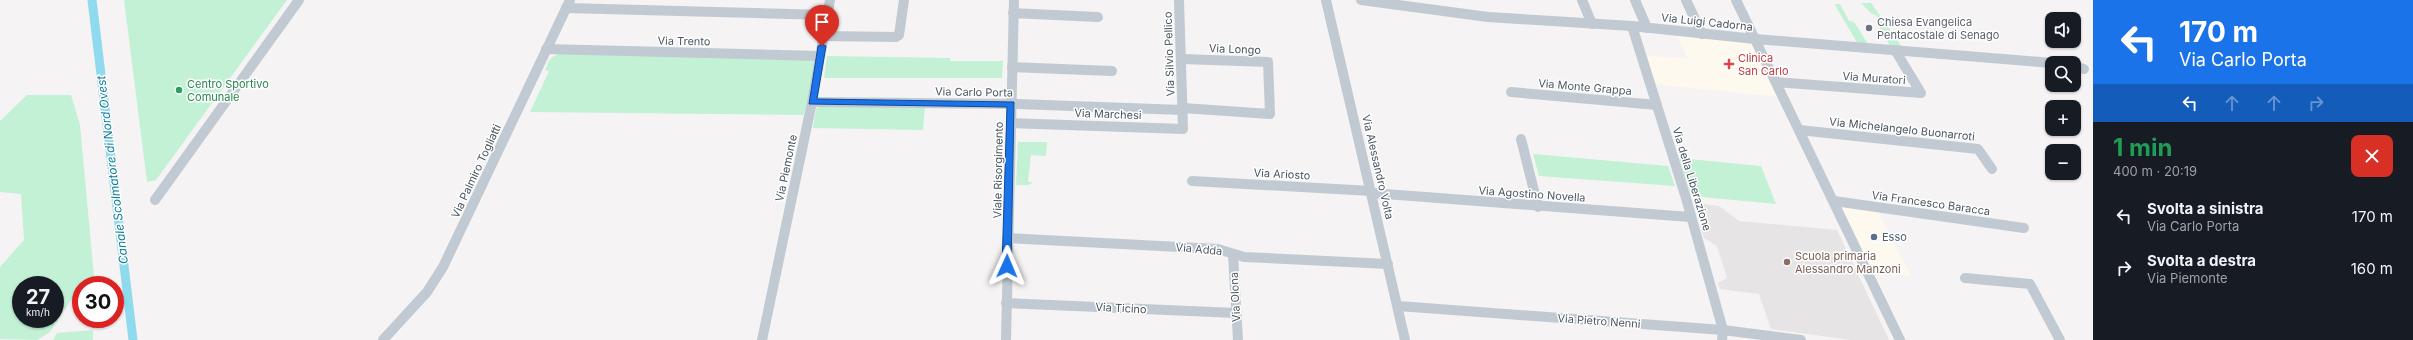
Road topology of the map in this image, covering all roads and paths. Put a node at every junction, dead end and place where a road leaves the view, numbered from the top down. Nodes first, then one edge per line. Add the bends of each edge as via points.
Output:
1 (299, 0) edge
2 (830, 0) edge
3 (904, 0) edge
4 (1014, 0) edge
5 (1179, 0) edge
6 (1326, 0) edge
7 (1361, 0) edge
8 (1582, 0) edge
9 (1635, 0) edge
10 (1686, 0) edge
11 (1736, 0) edge
12 (568, 4) edge
13 (1013, 13) junction
14 (828, 15) junction
15 (1098, 17) dead end
16 (1592, 24) junction
17 (1632, 26) junction
18 (1647, 28) junction
19 (1702, 34) junction
20 (824, 36) junction
21 (1755, 39) junction
22 (546, 50) junction
23 (1895, 50) junction
24 (820, 56) junction
25 (1182, 59) junction
26 (2045, 62) edge
27 (1012, 67) junction
28 (2081, 68) edge
29 (2084, 69) dead end
30 (1112, 71) dead end
31 (1776, 82) junction
32 (1511, 92) dead end
33 (812, 102) junction
34 (1011, 104) junction
35 (1657, 105) junction
36 (1183, 109) junction
37 (1011, 122) junction
38 (1799, 130) junction
39 (1521, 139) dead end
40 (1992, 169) dead end
41 (1192, 181) dead end
42 (1372, 192) junction
43 (155, 200) dead end
44 (1834, 201) junction
45 (1538, 207) junction
46 (1690, 217) junction
47 (2024, 228) dead end
48 (1008, 238) junction
49 (1233, 255) junction
50 (1388, 264) junction
51 (1965, 278) dead end
52 (1006, 303) junction
53 (1398, 306) junction
54 (1236, 313) junction
55 (1723, 335) edge
56 (384, 340) edge
57 (762, 340) edge
58 (1006, 340) edge
59 (1238, 340) edge
60 (1405, 340) edge
61 (1801, 340) edge
62 (1900, 340) edge
63 (2060, 340) edge

1 - 43 street
2 - 14 street, Via Piemonte
3 - 20 street via 899,35
4 - 13 street, Viale Risorgimento
5 - 25 street, Via Silvio Pellico
6 - 42 street, Via Alessandro Volta
7 - 16 street, Via Luigi Cadorna via 1488,17
8 - 16 street
9 - 18 street
10 - 19 street
11 - 21 street
12 - 14 street
12 - 22 street, Via Palmiro Togliatti
13 - 15 street
13 - 27 street, Viale Risorgimento
14 - 20 street, Via Piemonte
16 - 17 street, Via Luigi Cadorna
17 - 18 street, Via Luigi Cadorna
17 - 35 street, Via della Liberazione
18 - 19 street, Via Luigi Cadorna
19 - 21 street, Via Luigi Cadorna
20 - 24 street, Via Piemonte
21 - 23 street, Via Luigi Cadorna
21 - 31 street
22 - 24 street, Via Trento
22 - 56 street, Via Palmiro Togliatti via 436,278
23 - 26 street, Via Luigi Cadorna
23 - 31 street, Via Muratori via 1921,93
24 - 33 street, Via Piemonte
25 - 36 street, Via Silvio Pellico
25 - 36 street, Via Longo via 1268,62 1270,114
27 - 30 street
27 - 34 street, Viale Risorgimento
28 - 29 street
31 - 38 street
32 - 35 street, Via Monte Grappa
33 - 34 street, Via Carlo Porta
33 - 57 street, Via Piemonte
34 - 36 street, Via Carlo Porta
34 - 37 street, Viale Risorgimento
35 - 46 street, Via della Liberazione
36 - 37 street, Via Marchesi via 1183,129
37 - 48 street, Viale Risorgimento
38 - 40 street, Via Michelangelo Buonarroti via 1978,149
38 - 44 street
39 - 45 street
41 - 42 street, Via Ariosto
42 - 45 street, Via Agostino Novella
42 - 50 street, Via Alessandro Volta
44 - 47 street, Via Francesco Baracca
44 - 62 street
45 - 46 street, Via Agostino Novella
46 - 55 street, Via della Liberazione
48 - 49 street, Via Adda via 1218,249
48 - 52 street, Viale Risorgimento
49 - 50 street, Via Adda
49 - 54 street, Via Olona
50 - 53 street, Via Alessandro Volta
51 - 63 street via 2030,284
52 - 54 street, Via Ticino
52 - 58 street, Viale Risorgimento
53 - 55 street, Via Pietro Nenni
53 - 60 street, Via Alessandro Volta
54 - 59 street, Via Olona
55 - 61 street, Via Pietro Nenni

